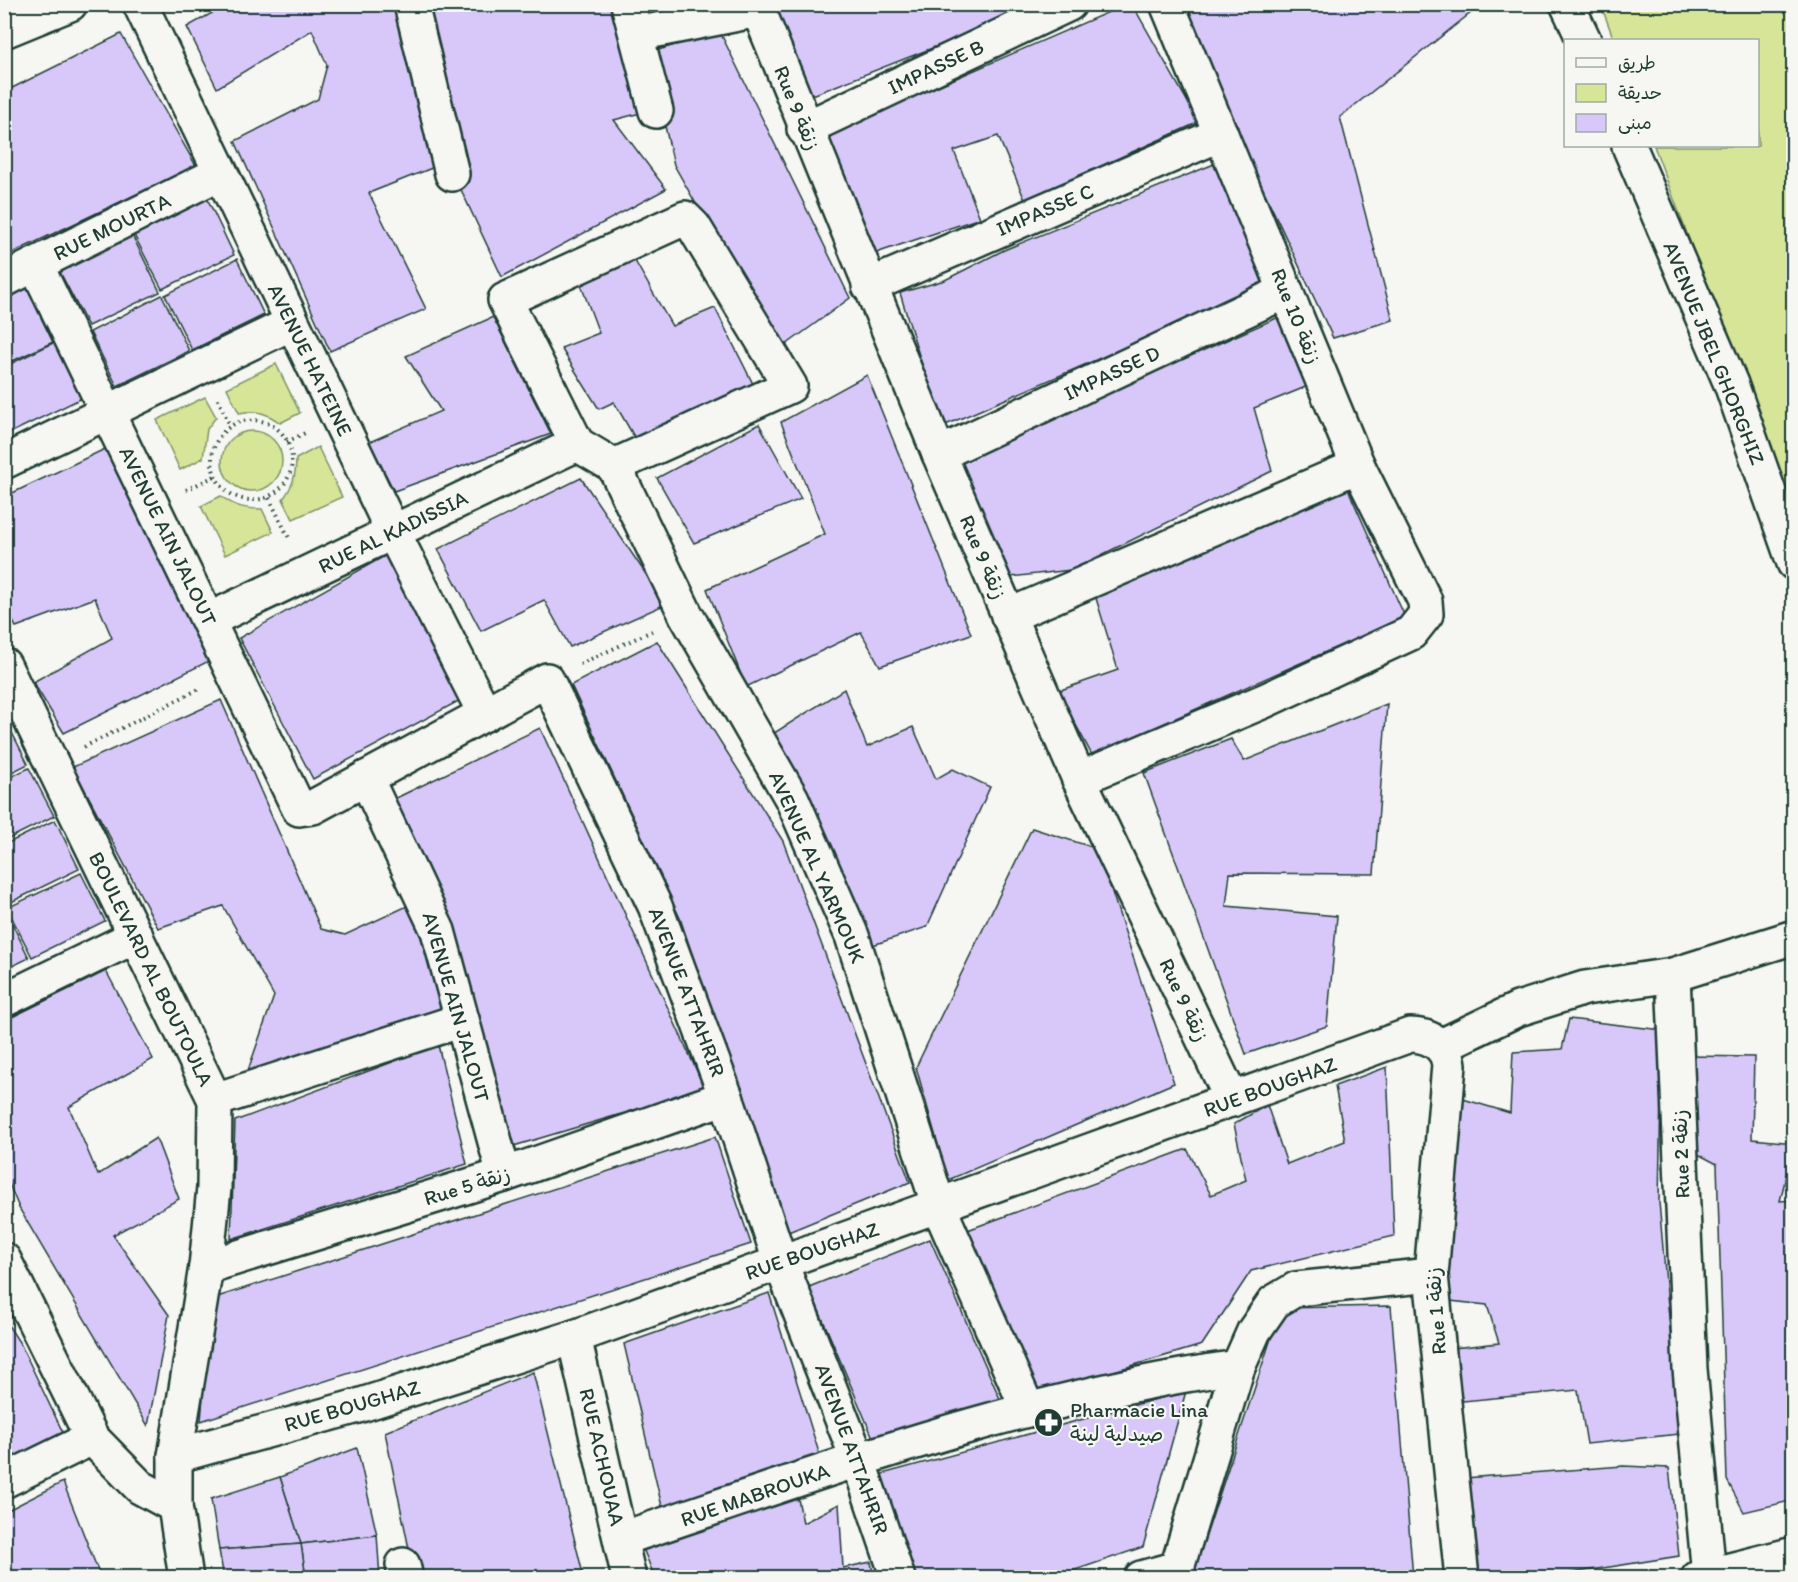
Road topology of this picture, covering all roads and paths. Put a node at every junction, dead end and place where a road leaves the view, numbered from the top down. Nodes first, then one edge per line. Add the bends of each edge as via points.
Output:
1 (70, 4) edge
2 (140, 4) edge
3 (411, 4) edge
4 (1069, 4) edge
5 (1167, 4) edge
6 (1567, 4) edge
7 (757, 7) edge
8 (632, 20) edge
9 (4, 31) edge
10 (1584, 39) edge
11 (656, 111) dead end
12 (804, 129) junction
13 (1221, 134) junction
14 (1629, 147) edge
15 (220, 173) junction
16 (452, 174) dead end
17 (36, 265) junction
18 (4, 280) edge
19 (869, 285) junction
20 (1286, 291) junction
21 (292, 323) junction
22 (107, 412) junction
23 (577, 444) junction
24 (939, 454) junction
25 (4, 462) edge
26 (614, 466) junction
27 (1358, 466) junction
28 (269, 498) junction
29 (393, 532) junction
30 (1794, 563) edge
31 (307, 573) junction
32 (686, 615) junction
33 (1008, 616) junction
34 (209, 620) junction
35 (234, 672) junction
36 (547, 680) junction
37 (9, 683) edge
38 (485, 714) junction
39 (52, 764) junction
40 (366, 778) junction
41 (1079, 779) junction
42 (136, 936) junction
43 (1794, 937) edge
44 (1673, 975) junction
45 (4, 1000) edge
46 (462, 1020) junction
47 (1441, 1046) junction
48 (726, 1097) junction
49 (215, 1100) junction
50 (1232, 1100) junction
51 (504, 1175) junction
52 (939, 1208) junction
53 (4, 1260) edge
54 (780, 1261) junction
55 (206, 1267) junction
56 (1431, 1275) junction
57 (574, 1337) junction
58 (1238, 1366) junction
59 (1028, 1410) junction
60 (92, 1438) junction
61 (175, 1456) junction
62 (858, 1460) junction
63 (4, 1481) edge
64 (175, 1506) junction
65 (621, 1539) junction
66 (1794, 1554) edge
67 (1176, 1573) edge
68 (1703, 1577) edge
69 (186, 1578) edge
70 (629, 1578) edge
71 (898, 1578) edge
72 (1141, 1578) edge
73 (1462, 1578) edge

1 - 9 street
2 - 15 street, AVENUE HATEINE
3 - 16 street
4 - 12 street, IMPASSE B
5 - 13 street, Rue 10 زنقة
6 - 10 street
7 - 8 street
7 - 12 street, Rue 9 زنقة
8 - 11 street
12 - 19 street, Rue 9 زنقة
13 - 19 street, IMPASSE C
13 - 20 street, Rue 10 زنقة
14 - 30 street, AVENUE JBEL GHORGHIZ via 1731,384
15 - 17 street, RUE MOURTA
15 - 21 street, AVENUE HATEINE
17 - 18 street, RUE MOURTA
17 - 22 street, AVENUE AIN JALOUT
19 - 24 street, Rue 9 زنقة
20 - 24 street, IMPASSE D
20 - 27 street, Rue 10 زنقة
21 - 22 street
21 - 29 street, AVENUE HATEINE
22 - 25 street
22 - 34 street, AVENUE AIN JALOUT
23 - 26 street
23 - 26 street via 505,300 685,218 790,386
23 - 29 street, RUE AL KADISSIA
24 - 33 street, Rue 9 زنقة
26 - 32 street, AVENUE AL YARMOUK
27 - 33 street
27 - 41 street, Rue 10 زنقة via 1425,601 1420,625 1411,633 1264,701
28 - 28 path via 290,476 291,455 284,437 263,422 250,420 230,426 213,450 215,476 233,496 246,500
28 - 31 path
29 - 31 street, RUE AL KADISSIA
29 - 38 street, AVENUE HATEINE
31 - 34 street, RUE AL KADISSIA
32 - 36 path
32 - 52 street, AVENUE AL YARMOUK via 792,799 852,936
33 - 41 street, Rue 9 زنقة
34 - 35 street, AVENUE AIN JALOUT
35 - 39 path
35 - 40 street, AVENUE AIN JALOUT via 299,809 313,807
36 - 38 street
36 - 48 street, AVENUE ATTAHRIR via 655,906
37 - 39 street, BOULEVARD AL BOUTOULA
38 - 40 street
39 - 42 street, BOULEVARD AL BOUTOULA
40 - 46 street, AVENUE AIN JALOUT via 438,931
41 - 50 street, Rue 9 زنقة
42 - 45 street
42 - 49 street, BOULEVARD AL BOUTOULA
43 - 44 street
44 - 47 street via 1585,988 1518,1009
44 - 68 street, Rue 2 زنقة
46 - 49 street
46 - 51 street, AVENUE AIN JALOUT
47 - 50 street, RUE BOUGHAZ via 1427,1037 1410,1035
47 - 56 street, Rue 1 زنقة via 1449,1065
48 - 51 street, Rue 5 زنقة
48 - 54 street, AVENUE ATTAHRIR
49 - 55 street, BOULEVARD AL BOUTOULA via 214,1188
50 - 52 street, RUE BOUGHAZ
51 - 55 street, Rue 5 زنقة
52 - 54 street, RUE BOUGHAZ
52 - 59 street, AVENUE AL YARMOUK
53 - 60 street
54 - 57 street, RUE BOUGHAZ
54 - 62 street, AVENUE ATTAHRIR
55 - 61 street, BOULEVARD AL BOUTOULA
56 - 58 street via 1289,1292 1266,1311
56 - 73 street, Rue 1 زنقة
57 - 61 street, RUE BOUGHAZ via 358,1406
57 - 65 street, RUE ACHOUAA
58 - 59 street, RUE MABROUKA via 1166,1377
58 - 67 street
59 - 62 street, RUE MABROUKA
60 - 63 street
60 - 64 street via 140,1487
61 - 64 street, BOULEVARD AL BOUTOULA
62 - 65 street, RUE MABROUKA
62 - 71 street, AVENUE ATTAHRIR
64 - 69 street, BOULEVARD AL BOUTOULA
65 - 70 street, RUE ACHOUAA
66 - 68 street
67 - 72 street

